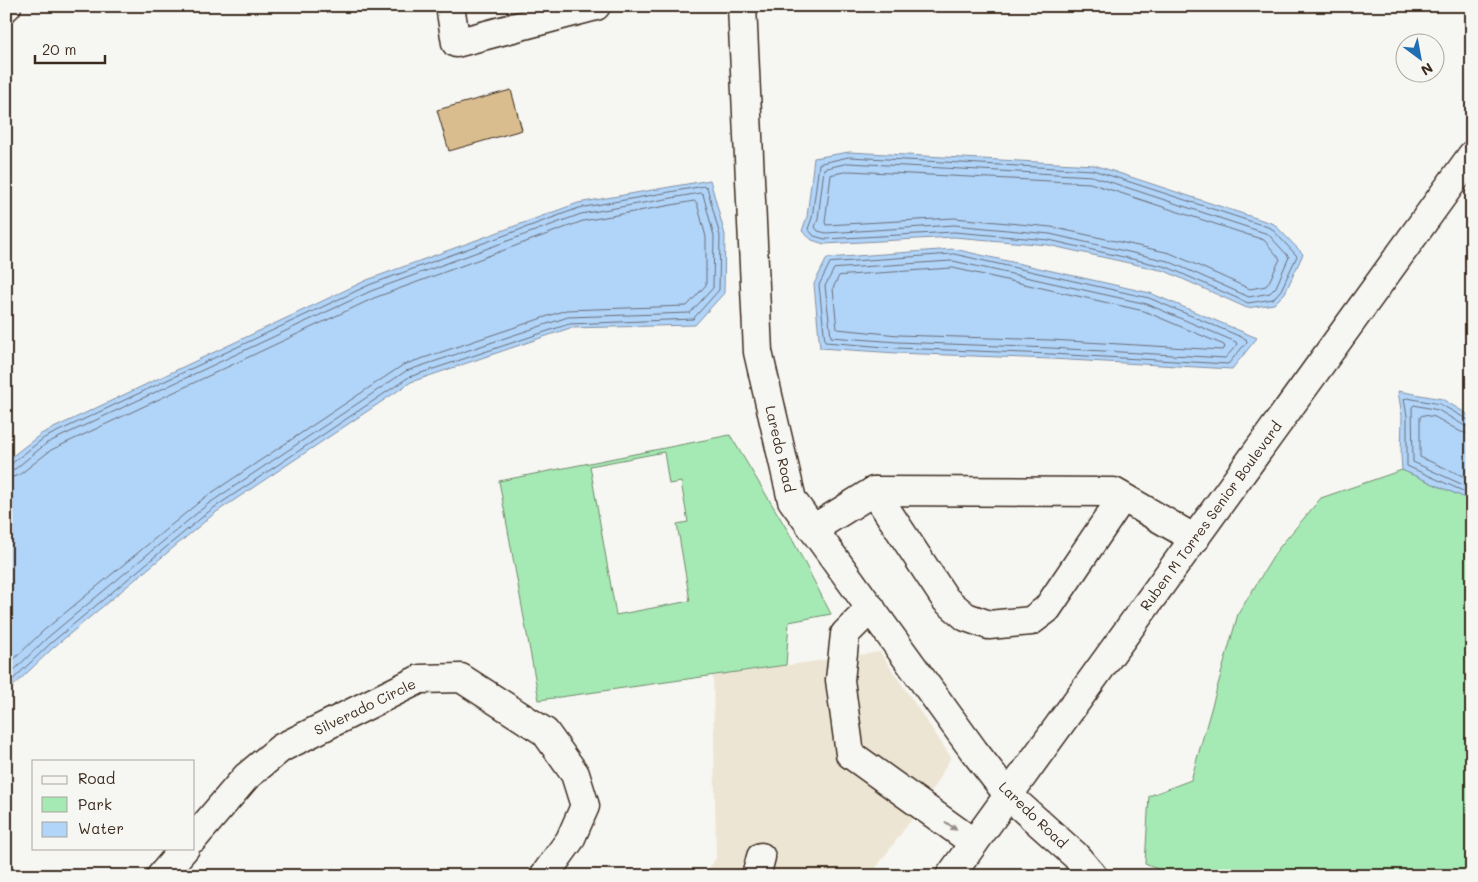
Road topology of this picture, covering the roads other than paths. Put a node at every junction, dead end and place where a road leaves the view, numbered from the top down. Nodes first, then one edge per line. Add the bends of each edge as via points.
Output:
1 (450, 6) edge
2 (596, 6) edge
3 (742, 6) edge
4 (1472, 155) edge
5 (874, 491) junction
6 (1122, 498) junction
7 (813, 529) junction
8 (1194, 539) junction
9 (871, 608) junction
10 (1009, 796) junction
11 (195, 837) edge
12 (974, 844) junction
13 (183, 850) edge
14 (161, 876) edge
15 (544, 876) edge
16 (950, 876) edge
17 (1092, 876) edge

1 - 2 street via 456,43
3 - 7 street, Laredo Road via 758,352 792,500
4 - 8 street, Ruben M Torres Senior Boulevard
5 - 6 street via 1114,492
5 - 6 street via 946,600 966,617 989,625 1031,622 1047,609
5 - 7 street
6 - 8 street
7 - 9 street, Laredo Road
8 - 10 street, Ruben M Torres Senior Boulevard
9 - 10 street, Laredo Road
9 -> 12 street via 845,634 840,680 850,754
10 - 12 street, Ruben M Torres Senior Boulevard
10 - 17 street, Laredo Road via 1075,855
11 - 15 street, Silverado Circle via 246,777 281,748 420,679 461,678 545,732 575,774 584,806 570,840
12 - 16 street, Ruben M Torres Senior Boulevard
13 - 14 street

